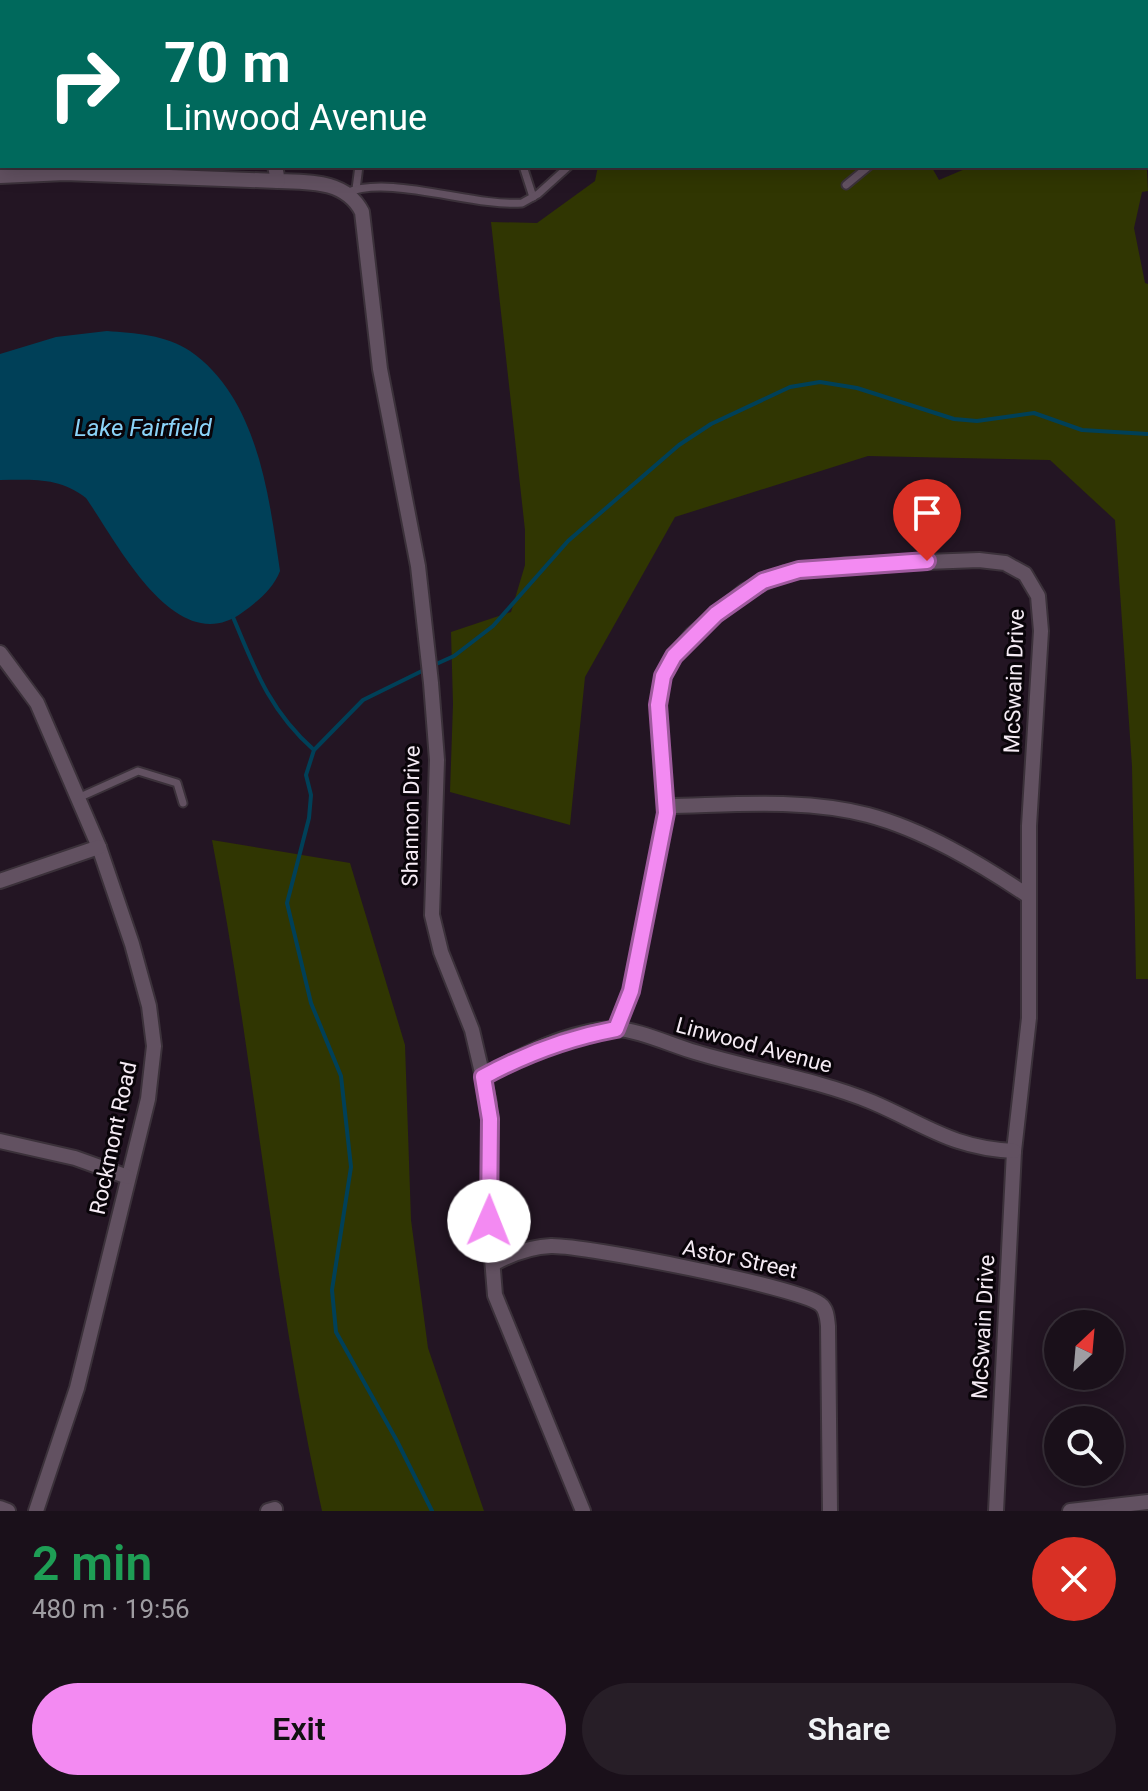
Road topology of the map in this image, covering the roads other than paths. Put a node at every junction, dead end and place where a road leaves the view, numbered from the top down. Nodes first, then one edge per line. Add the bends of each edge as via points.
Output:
1 (358, 168) edge
2 (524, 168) edge
3 (565, 168) edge
4 (867, 168) edge
5 (277, 173) edge
6 (0, 176) edge
7 (846, 185) dead end
8 (351, 191) junction
9 (533, 197) junction
10 (0, 653) edge
11 (78, 798) junction
12 (183, 803) dead end
13 (666, 806) junction
14 (99, 847) junction
15 (0, 881) edge
16 (1027, 895) junction
17 (616, 1029) junction
18 (483, 1077) junction
19 (0, 1141) edge
20 (1014, 1151) junction
21 (128, 1177) junction
22 (493, 1264) junction
23 (1148, 1502) edge
24 (0, 1508) edge
25 (8, 1511) edge
26 (36, 1511) edge
27 (583, 1511) edge
28 (830, 1511) edge
29 (996, 1511) edge
30 (1070, 1511) edge

1 - 8 lane
2 - 9 lane
3 - 9 lane
4 - 7 lane
5 - 6 street
5 - 8 street
8 - 9 lane via 383,188 511,204
8 - 18 street, Shannon Drive via 364,225 380,369 416,552 429,659 437,760 432,915
10 - 11 street, Rockmont Road via 37,703
11 - 12 lane via 138,771 177,783
11 - 14 street, Rockmont Road
13 - 16 street via 763,805 867,815 928,838
13 - 16 street, McSwain Drive via 658,705 663,676 692,635 745,591 785,573 815,568 1005,563 1031,581 1041,617
13 - 17 street, McSwain Drive via 631,991
14 - 15 street
14 - 21 street, Rockmont Road via 132,944 153,1032 148,1099
16 - 20 street, McSwain Drive via 1029,1018
17 - 18 street, Linwood Avenue via 569,1039
17 - 20 street, Linwood Avenue via 836,1089 957,1143
18 - 22 street, Shannon Drive via 490,1119
19 - 21 street
20 - 29 street, McSwain Drive
21 - 26 street, Rockmont Road via 77,1388
22 - 27 street, Shannon Drive via 503,1318
22 - 28 street, Astor Street via 539,1247 575,1247 771,1287 818,1302 828,1326
23 - 30 street
24 - 25 street

